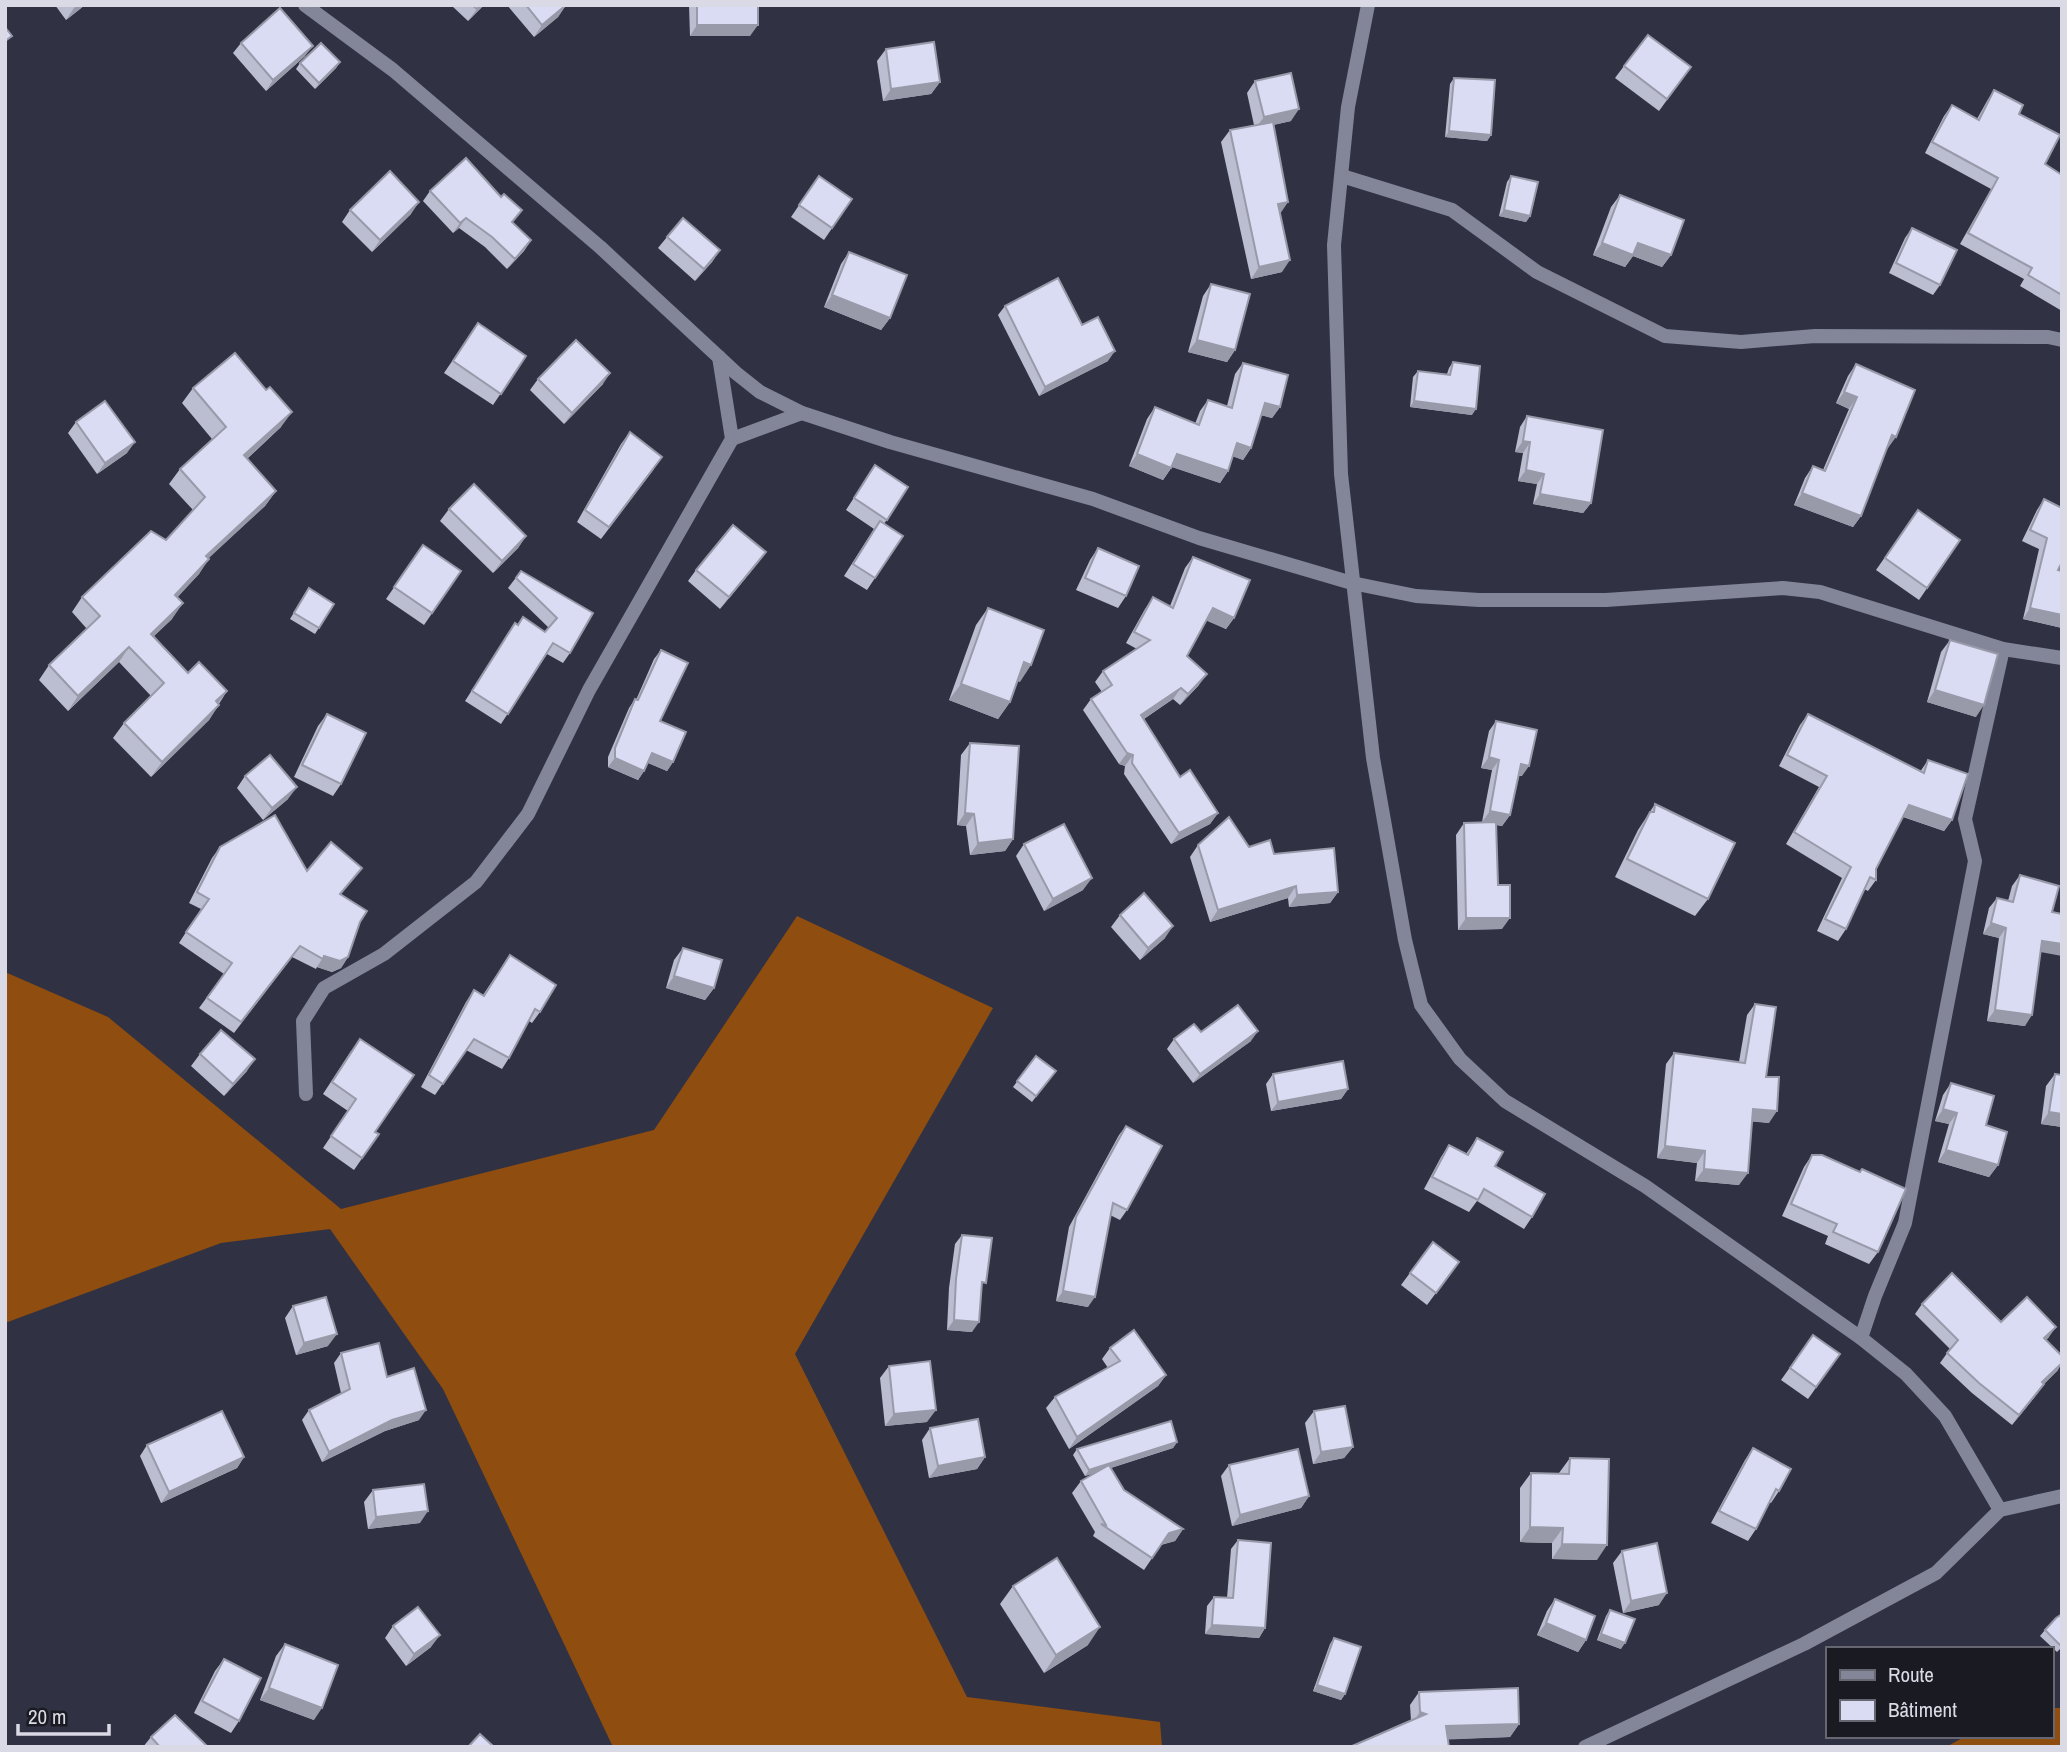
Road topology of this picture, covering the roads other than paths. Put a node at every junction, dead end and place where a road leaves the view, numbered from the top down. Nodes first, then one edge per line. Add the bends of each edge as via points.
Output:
1 (305, 5) edge
2 (1368, 5) edge
3 (1342, 176) junction
4 (2062, 340) edge
5 (719, 357) junction
6 (802, 414) junction
7 (732, 439) junction
8 (1352, 583) junction
9 (2003, 649) junction
10 (2062, 658) edge
11 (306, 1094) dead end
12 (1861, 1338) junction
13 (2062, 1496) edge
14 (2000, 1510) junction
15 (1586, 1747) edge

1 - 5 street via 393,70 600,247
2 - 3 street via 1348,107
3 - 4 street via 1452,210 1536,272 1665,336 1741,342 1815,337
3 - 8 street via 1334,245 1341,474
5 - 6 street via 760,392
5 - 7 street
6 - 7 street
6 - 8 street via 1093,499 1199,538
7 - 11 street via 589,690 528,814 476,882 384,954 324,988 303,1021
8 - 9 street via 1416,596 1479,600 1606,600 1783,588 1820,592
8 - 12 street via 1373,758 1421,1005 1460,1059 1505,1101 1646,1186
9 - 10 street
9 - 12 street via 1965,820 1975,861 1927,1120 1905,1223
12 - 14 street via 1906,1374 1945,1416
13 - 14 street
14 - 15 street via 1936,1573 1804,1644

